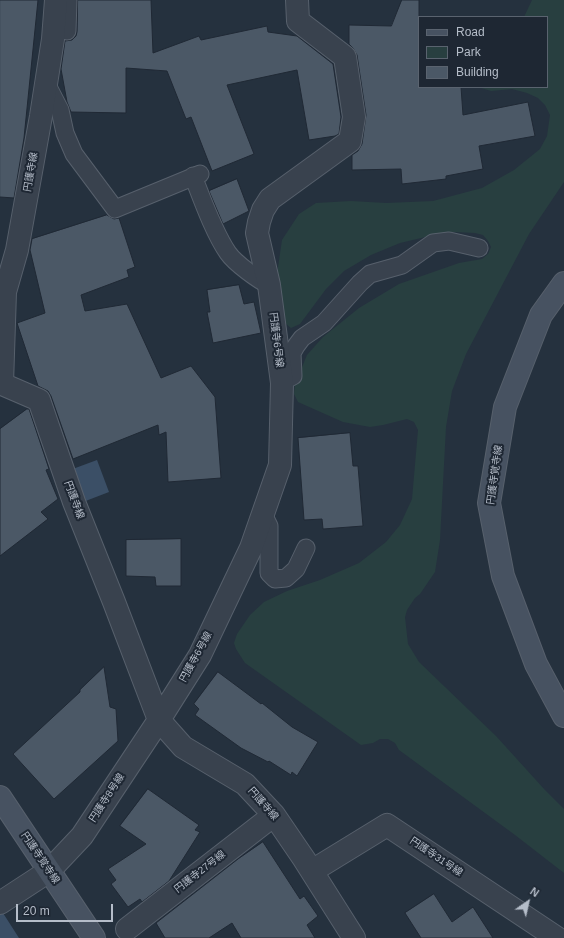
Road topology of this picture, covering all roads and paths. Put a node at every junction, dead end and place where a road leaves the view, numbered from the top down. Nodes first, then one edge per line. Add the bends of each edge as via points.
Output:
1 (56, 0) edge
2 (68, 0) edge
3 (297, 0) edge
4 (67, 31) dead end
5 (46, 83) junction
6 (479, 248) dead end
7 (564, 283) edge
8 (269, 286) junction
9 (1, 382) edge
10 (282, 382) junction
11 (262, 514) junction
12 (306, 548) dead end
13 (564, 716) edge
14 (159, 720) junction
15 (0, 797) edge
16 (274, 815) junction
17 (49, 871) junction
18 (312, 871) junction
19 (0, 903) edge
20 (127, 929) dead end
21 (94, 938) edge
22 (354, 938) edge
23 (557, 938) edge

1 - 5 street, 円護寺線
2 - 4 lane
3 - 8 street, 円護寺6号線 via 298,21 345,57 354,117 350,141 283,188 270,199 263,210 257,233
5 - 8 lane via 60,110 65,134 74,154 115,209 196,175 218,235 228,254
5 - 9 street, 円護寺線 via 17,250 5,292
6 - 10 lane via 449,241 433,243 402,265 370,274 324,323 302,338 292,353 293,376
7 - 13 street, 円護寺覚寺線 via 541,315 505,408 489,503 503,576 536,664
8 - 10 street, 円護寺6号線
9 - 14 street, 円護寺線 via 39,400 74,502
10 - 11 street, 円護寺6号線 via 280,465
11 - 12 lane via 269,526 269,573 275,579 286,578 296,569
11 - 14 street, 円護寺6号線 via 251,548 200,655
14 - 16 street, 円護寺線 via 183,747 245,784
14 - 17 street, 円護寺8号線 via 82,836
15 - 17 street, 円護寺覚寺線
16 - 18 street, 円護寺線
16 - 20 street, 円護寺27号線
17 - 19 street, 円護寺8号線
17 - 21 street, 円護寺覚寺線
18 - 22 street, 円護寺線
18 - 23 street, 円護寺31号線 via 387,825

